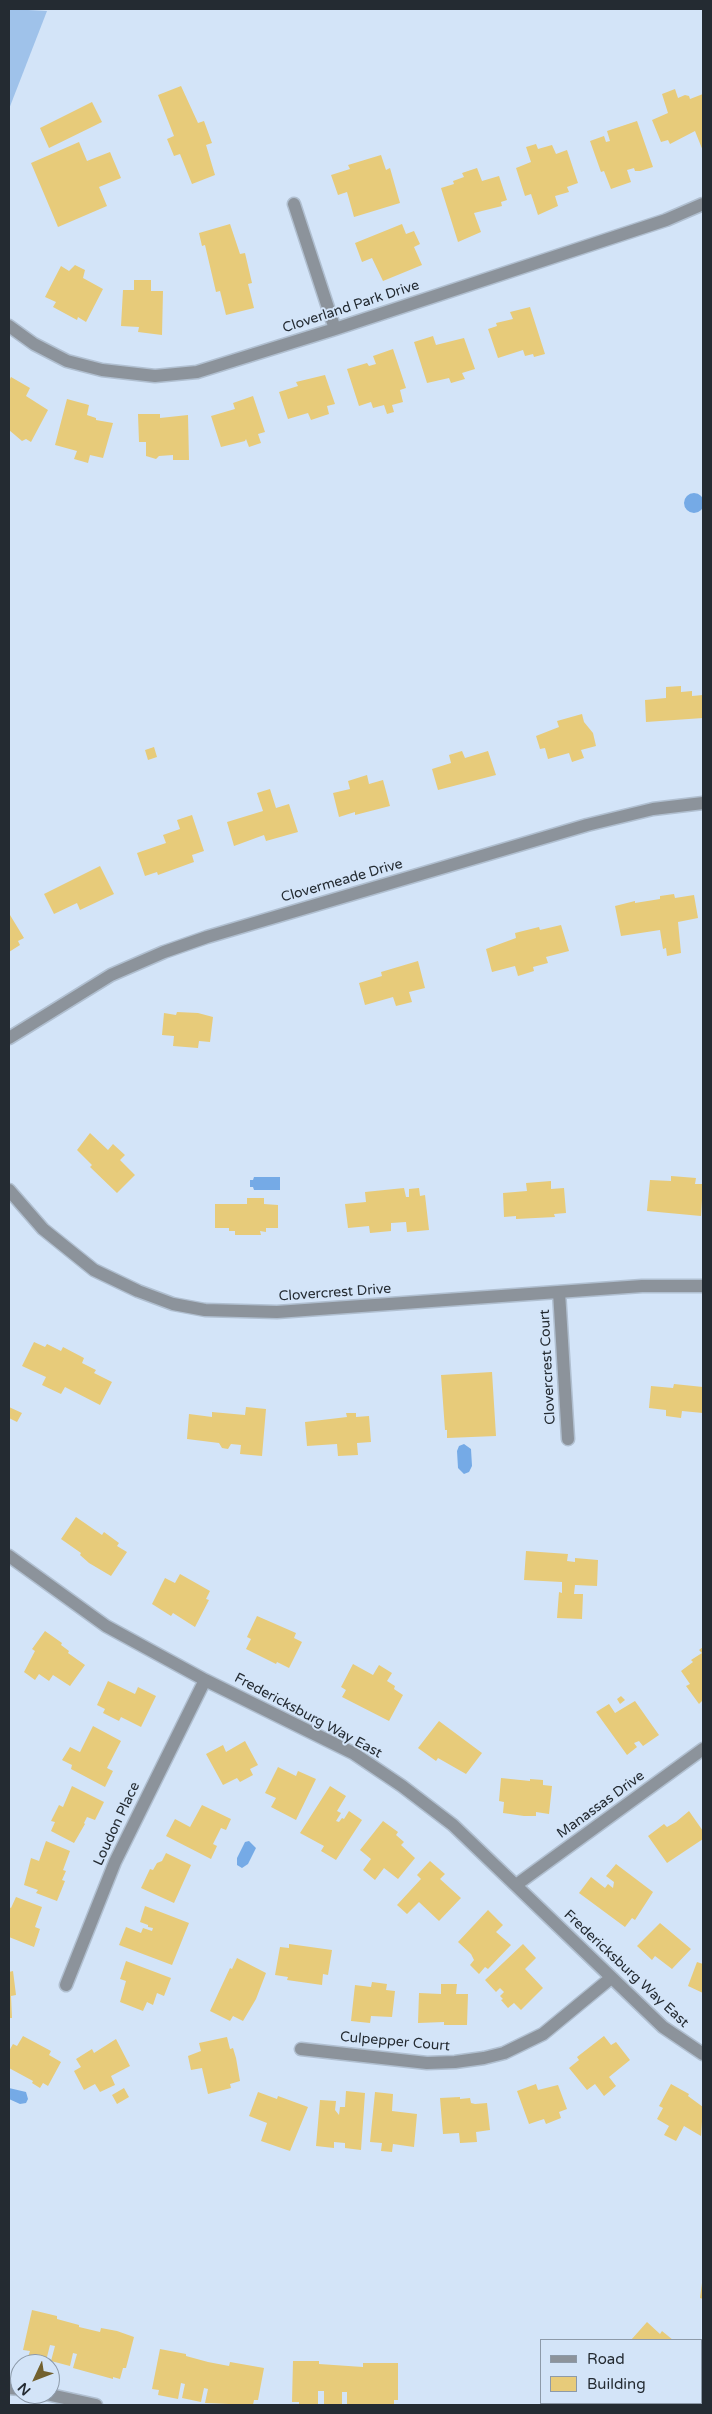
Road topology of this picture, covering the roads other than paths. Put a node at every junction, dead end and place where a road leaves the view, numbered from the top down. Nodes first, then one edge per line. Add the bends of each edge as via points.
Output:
1 (294, 204) dead end
2 (703, 204) edge
3 (9, 326) edge
4 (335, 329) junction
5 (703, 803) edge
6 (9, 1038) edge
7 (9, 1190) edge
8 (703, 1286) edge
9 (559, 1292) junction
10 (568, 1439) dead end
11 (9, 1556) edge
12 (205, 1680) junction
13 (703, 1749) edge
14 (516, 1885) junction
15 (611, 1978) junction
16 (66, 1985) dead end
17 (301, 2049) dead end
18 (703, 2054) edge
19 (60, 2397) edge
20 (96, 2405) edge

1 - 4 street
2 - 4 street, Cloverland Park Drive via 666,220
3 - 4 street, Cloverland Park Drive via 34,344 68,361 102,370 155,376 218,367
5 - 6 street, Clovermeade Drive via 653,809 587,825 207,937 111,975
7 - 9 street, Clovercrest Drive via 43,1229 94,1270 138,1292 184,1306 277,1312
8 - 9 street, Clovercrest Drive via 642,1286
9 - 10 street, Clovercrest Court
11 - 12 street, Fredericksburg Way East via 98,1621
12 - 14 street, Fredericksburg Way East via 328,1740 375,1767 453,1825
12 - 16 street, Loudon Place via 115,1862
13 - 14 street, Manassas Drive
14 - 15 street, Fredericksburg Way East
15 - 17 street, Culpepper Court via 543,2034 504,2053 484,2058 427,2063
15 - 18 street, Fredericksburg Way East via 671,2033
19 - 20 street

